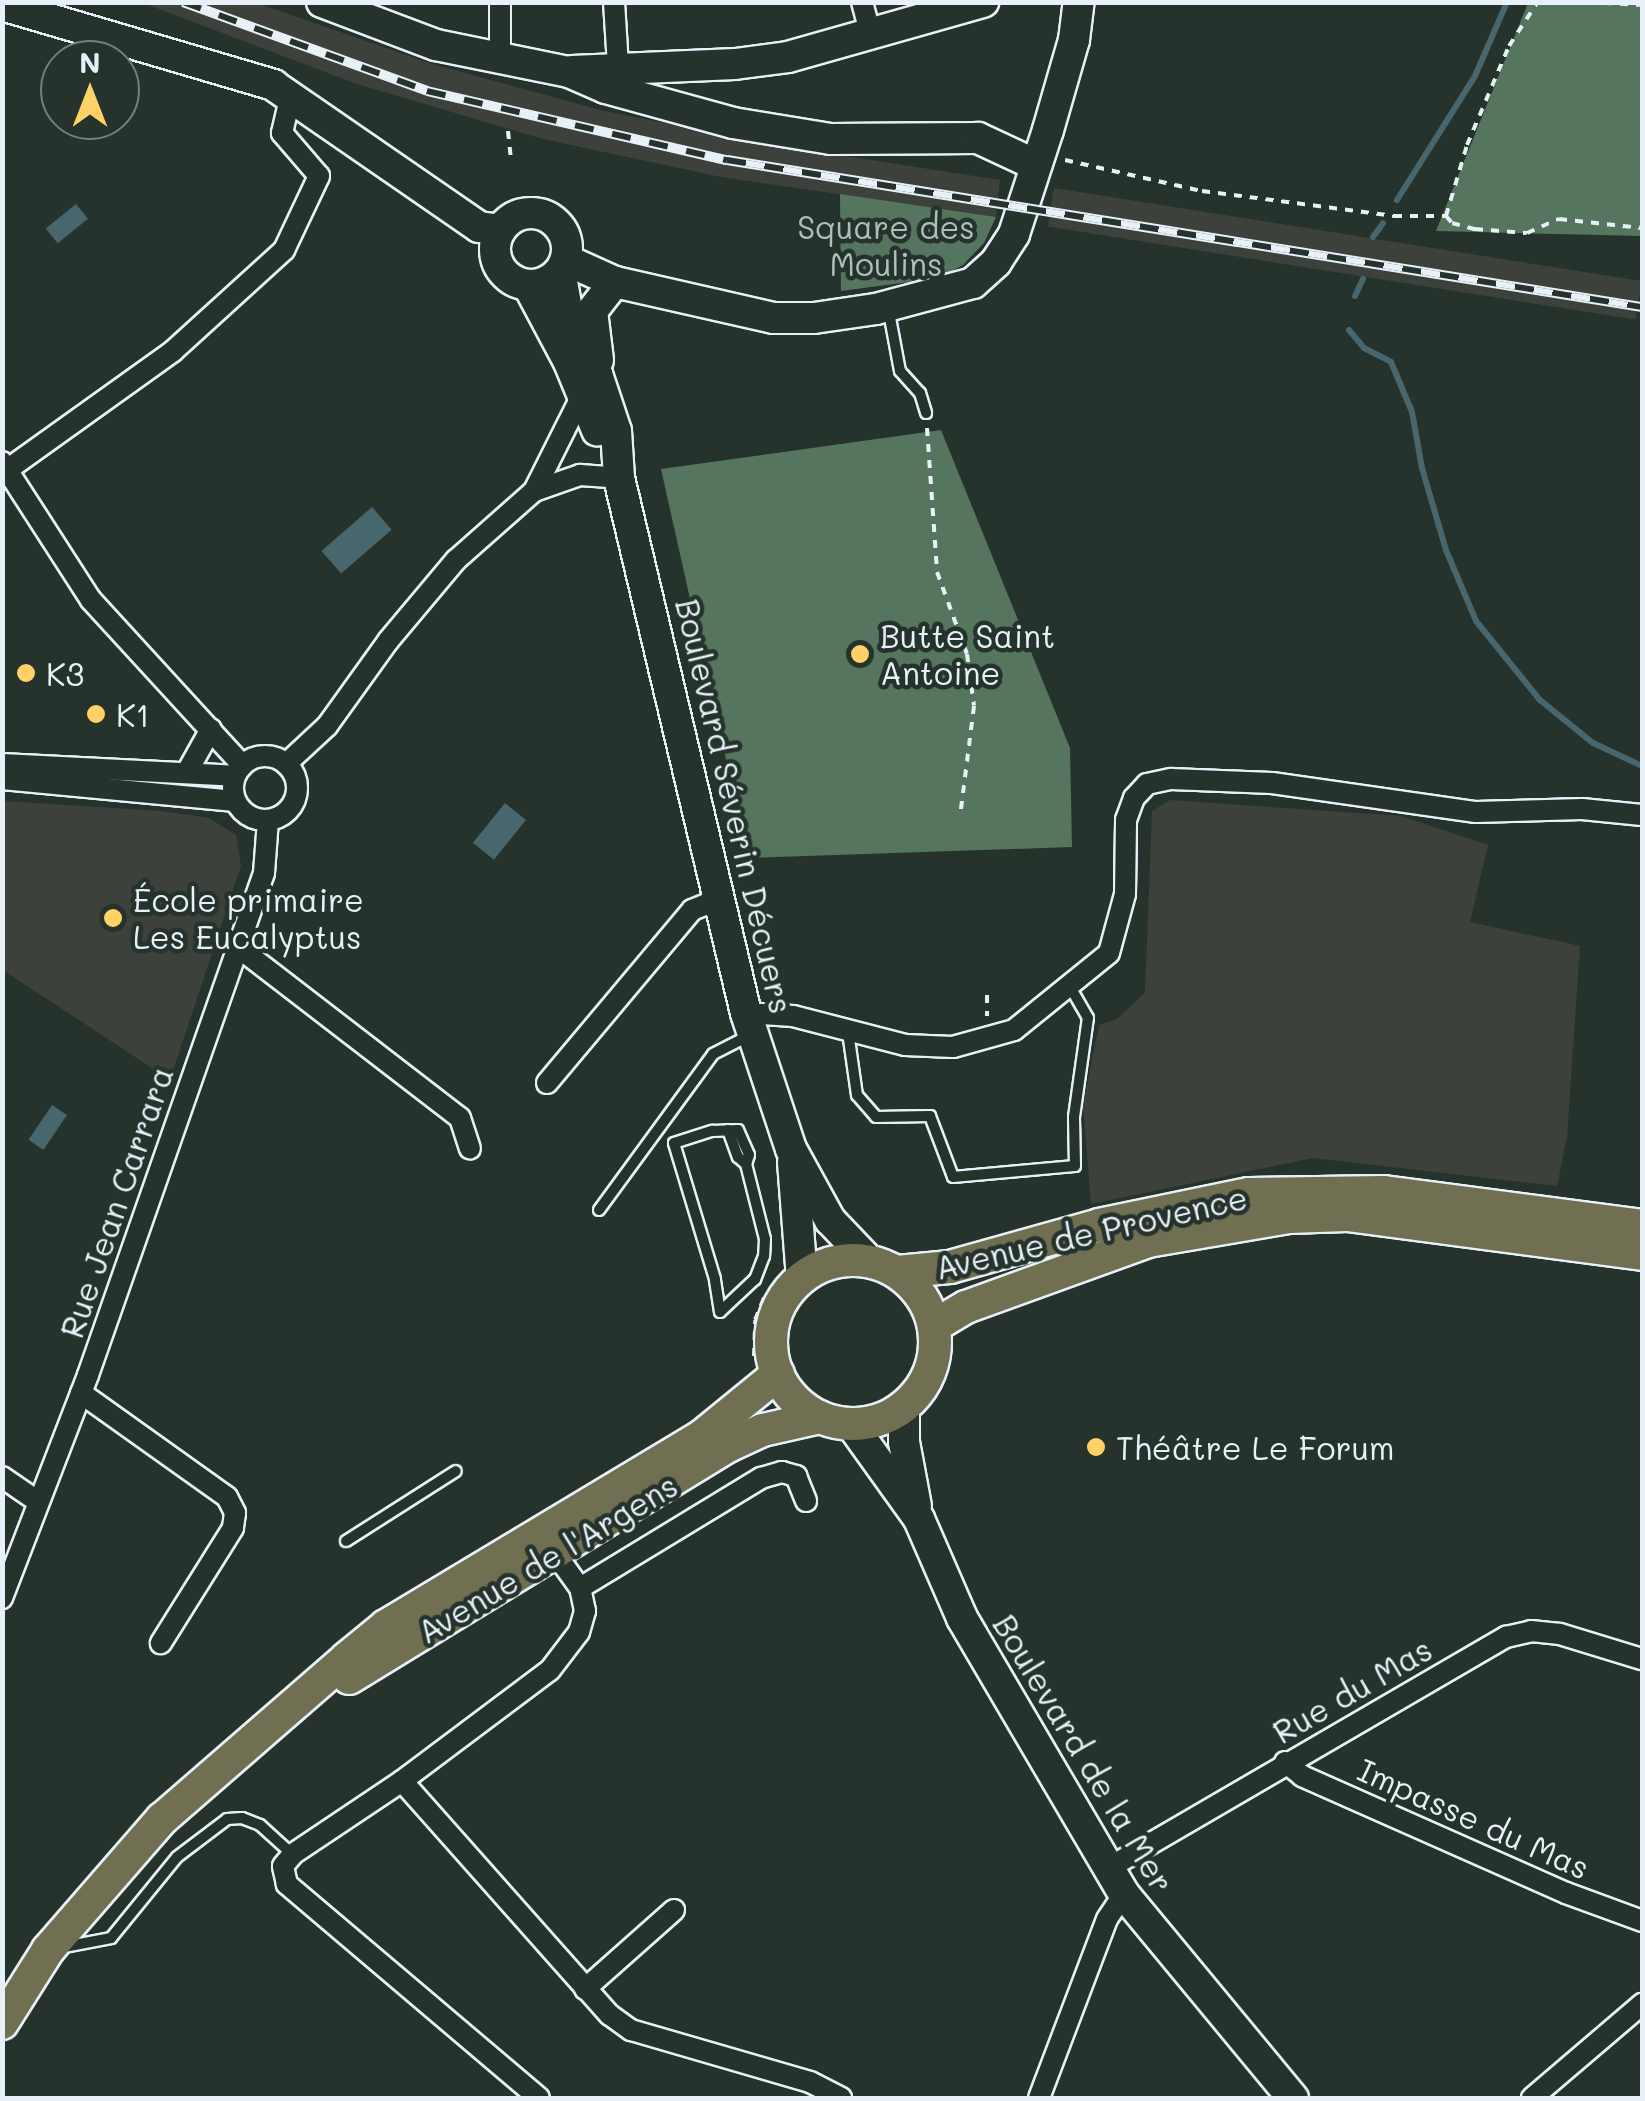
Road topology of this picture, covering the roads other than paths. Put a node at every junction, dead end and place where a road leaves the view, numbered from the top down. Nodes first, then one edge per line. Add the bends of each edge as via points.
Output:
1 (322, 2) edge
2 (500, 2) edge
3 (614, 2) edge
4 (862, 2) edge
5 (1079, 2) edge
6 (981, 3) edge
7 (2, 6) edge
8 (871, 36) junction
9 (500, 60) junction
10 (618, 66) junction
11 (569, 72) junction
12 (291, 95) junction
13 (1038, 160) junction
14 (500, 230) junction
15 (563, 266) junction
16 (614, 282) junction
17 (528, 285) junction
18 (888, 306) junction
19 (590, 384) junction
20 (926, 413) road end
21 (5, 466) edge
22 (620, 478) junction
23 (534, 491) junction
24 (211, 730) junction
25 (2, 764) edge
26 (286, 764) junction
27 (238, 771) junction
28 (187, 772) junction
29 (2, 780) edge
30 (234, 800) junction
31 (1642, 815) edge
32 (268, 820) junction
33 (717, 900) junction
34 (238, 947) junction
35 (1070, 987) junction
36 (750, 1024) junction
37 (848, 1030) junction
38 (547, 1083) dead end
39 (470, 1148) dead end
40 (792, 1149) junction
41 (746, 1164) joint
42 (599, 1210) dead end
43 (1642, 1226) edge
44 (1642, 1254) edge
45 (883, 1267) junction
46 (802, 1278) junction
47 (934, 1326) junction
48 (778, 1374) junction
49 (81, 1392) junction
50 (904, 1406) junction
51 (836, 1421) junction
52 (456, 1471) dead end
53 (2, 1477) edge
54 (37, 1501) junction
55 (806, 1502) dead end
56 (919, 1518) junction
57 (346, 1541) dead end
58 (547, 1543) junction
59 (580, 1588) junction
60 (2, 1598) edge
61 (161, 1643) dead end
62 (1642, 1659) edge
63 (1285, 1762) junction
64 (402, 1781) junction
65 (288, 1860) junction
66 (1116, 1882) junction
67 (674, 1910) dead end
68 (1642, 1921) edge
69 (48, 1950) junction
70 (585, 1990) junction
71 (1642, 2004) edge
72 (2, 2023) edge
73 (538, 2098) edge
74 (841, 2098) edge
75 (1040, 2098) edge
76 (1293, 2098) edge
77 (1532, 2098) edge

1 - 9 street via 436,45
2 - 9 street
3 - 10 street
4 - 8 street
5 - 13 street
6 - 8 street
7 - 12 street via 228,69
8 - 10 street via 735,64
9 - 11 street
10 - 11 street
11 - 13 street via 733,123 831,139 978,138
12 - 14 street via 479,227
12 - 21 street via 282,133 319,176 294,234 271,266 174,350
13 - 18 street via 1014,234 996,262 973,283
14 - 15 street via 529,212 552,218 566,237
14 - 17 street via 499,265
15 - 16 street
15 - 17 street via 551,279
15 - 19 street, Boulevard Séverin Décuers via 568,315
16 - 18 street via 774,318
16 - 19 street via 592,310
17 - 19 street, Boulevard Séverin Décuers
18 - 20 lane via 900,371 920,393
19 - 22 street, Boulevard Séverin Décuers via 616,431
19 - 23 street
21 - 24 street via 90,600
22 - 23 street via 580,476
22 - 33 street, Boulevard Séverin Décuers
23 - 26 street via 456,560 327,726
24 - 27 street
24 - 28 street
25 - 28 street
26 - 27 street via 265,756
26 - 32 street via 296,796 291,807
27 - 28 street
27 - 30 street
29 - 30 street
30 - 32 street via 254,819
31 - 35 street via 1476,812 1272,782 1147,784 1126,820 1119,928 1109,953
32 - 34 street, Rue Jean Carrara via 264,873
33 - 36 street, Boulevard Séverin Décuers
33 - 38 street via 692,910
34 - 39 street via 460,1118
34 - 49 street, Rue Jean Carrara
35 - 37 street via 1014,1030 986,1041 905,1046
35 - 37 lane via 1088,1018 1074,1117 1075,1166 953,1177 930,1116 876,1117 857,1095
36 - 37 street via 792,1016
36 - 40 street, Boulevard Séverin Décuers
36 - 42 lane via 714,1054
40 - 45 street, Boulevard Séverin Décuers via 830,1220
40 - 46 street, Boulevard Séverin Décuers
41 - 41 lane via 764,1256 756,1279 720,1312 674,1144 742,1132
43 - 45 main road, Avenue de Provence via 1384,1192 1249,1194 1099,1225 950,1267
44 - 47 main road, Avenue de Provence via 1347,1215 1289,1217 1148,1241 966,1306
45 - 46 main road via 822,1266
45 - 47 main road via 927,1305
46 - 48 main road via 774,1322
47 - 50 main road via 927,1379
48 - 51 main road via 795,1400
48 - 58 main road, Avenue de l'Argens via 702,1436
49 - 54 street, Rue Jean Carrara
49 - 61 street via 228,1497 235,1513
50 - 51 main road via 888,1416
50 - 56 street, Boulevard de la Mer
51 - 56 street, Boulevard de la Mer
51 - 58 main road, Avenue de l'Argens via 762,1430
52 - 57 lane
53 - 54 street
54 - 60 street, Rue Jean Carrara
55 - 59 street via 796,1476 762,1478
56 - 66 street, Boulevard de la Mer via 962,1618
58 - 59 street
58 - 69 main road, Avenue de l'Argens via 386,1626 162,1819
59 - 64 street via 585,1610 579,1632 550,1670
62 - 63 street, Rue du Mas via 1560,1634 1506,1637
63 - 66 street, Rue du Mas
63 - 68 street, Impasse du Mas via 1319,1784
64 - 65 street
64 - 70 street
65 - 69 lane via 260,1825 228,1819 177,1858 111,1938
65 - 73 street via 286,1884
66 - 75 street
66 - 76 street, Boulevard de la Mer
67 - 70 street
69 - 72 main road, Avenue de l'Argens
70 - 74 street via 631,2030 810,2082
71 - 77 street

